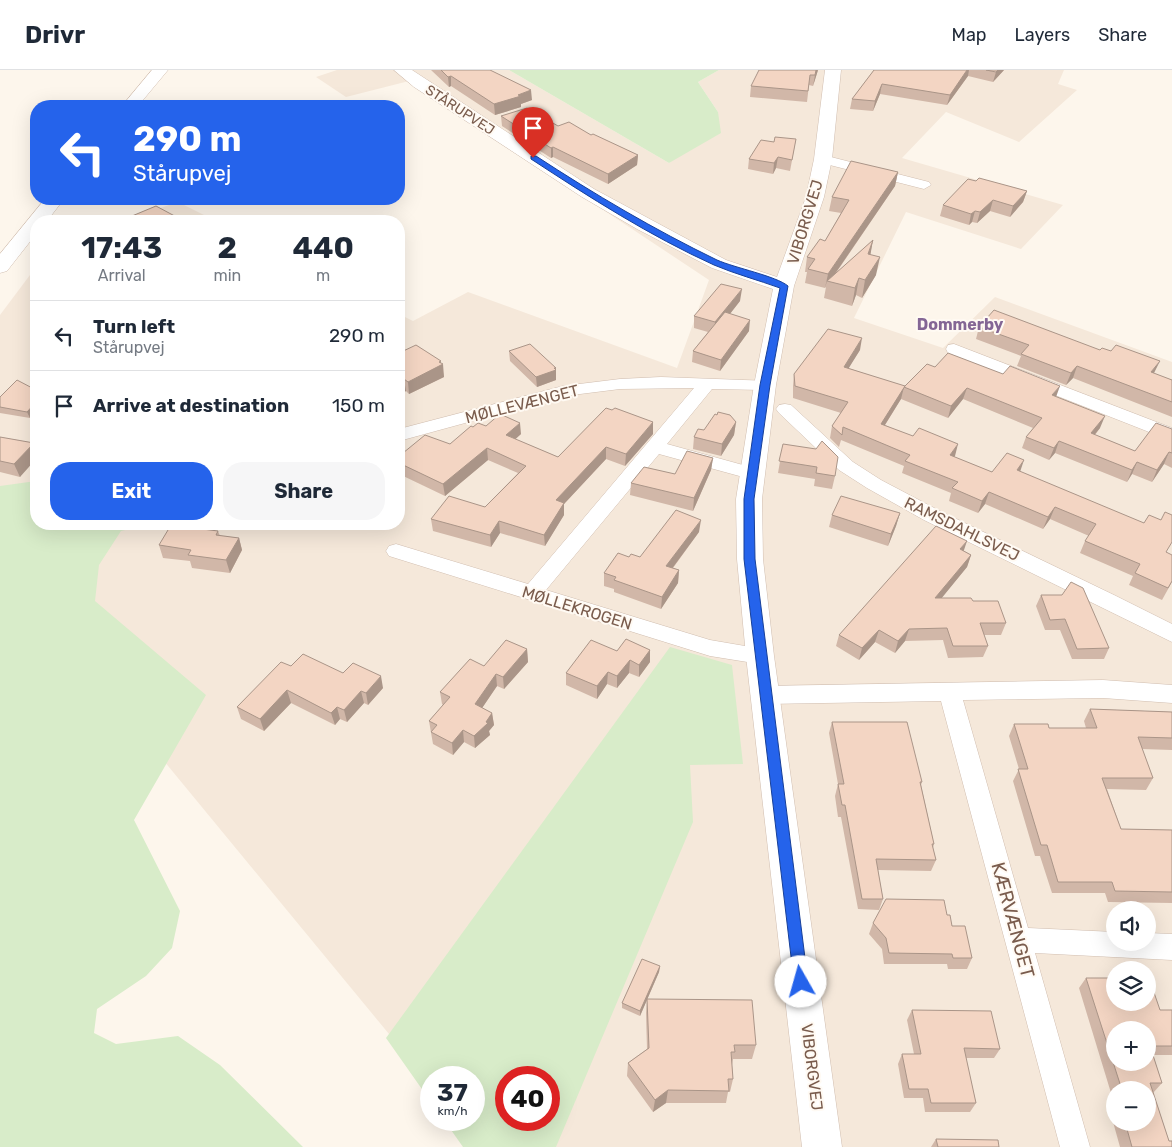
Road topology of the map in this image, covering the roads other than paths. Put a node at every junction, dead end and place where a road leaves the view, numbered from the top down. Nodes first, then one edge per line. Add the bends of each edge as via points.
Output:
1 (160, 70) edge
2 (402, 70) edge
3 (833, 70) edge
4 (135, 100) edge
5 (823, 159) junction
6 (924, 185) dead end
7 (51, 205) edge
8 (43, 215) edge
9 (30, 231) edge
10 (0, 267) edge
11 (784, 286) junction
12 (954, 349) dead end
13 (708, 383) junction
14 (765, 385) junction
15 (785, 409) dead end
16 (405, 433) edge
17 (1172, 435) edge
18 (654, 447) junction
19 (754, 474) junction
20 (396, 551) dead end
21 (531, 594) junction
22 (1163, 630) edge
23 (1172, 644) edge
24 (760, 656) junction
25 (950, 693) junction
26 (1172, 694) edge
27 (765, 695) junction
28 (1019, 940) junction
29 (1172, 947) edge
30 (822, 1147) edge
31 (1075, 1147) edge

1 - 4 street
2 - 11 street, STÅRUPVEJ via 588,193 719,264
3 - 5 street, VIBORGVEJ
5 - 6 street, VIBORGVEJ
5 - 11 street, VIBORGVEJ via 815,197
7 - 8 street
9 - 10 street
11 - 14 street, VIBORGVEJ
12 - 17 street
13 - 14 street, MØLLEVÆNGET
13 - 16 street, MØLLEVÆNGET via 620,384 563,391
13 - 18 street
14 - 19 street, VIBORGVEJ
15 - 22 street, RAMSDAHLSVEJ via 838,459 874,484
18 - 19 street
18 - 21 street
19 - 24 street, VIBORGVEJ via 749,499 750,559
20 - 21 street, MØLLEKROGEN
21 - 24 street, MØLLEKROGEN via 710,648
22 - 23 street, RAMSDAHLSVEJ
24 - 27 street, VIBORGVEJ
25 - 26 street via 1103,689
25 - 27 street
25 - 28 street, KÆRVÆNGET
27 - 30 street, VIBORGVEJ
28 - 29 street
28 - 31 street, KÆRVÆNGET

